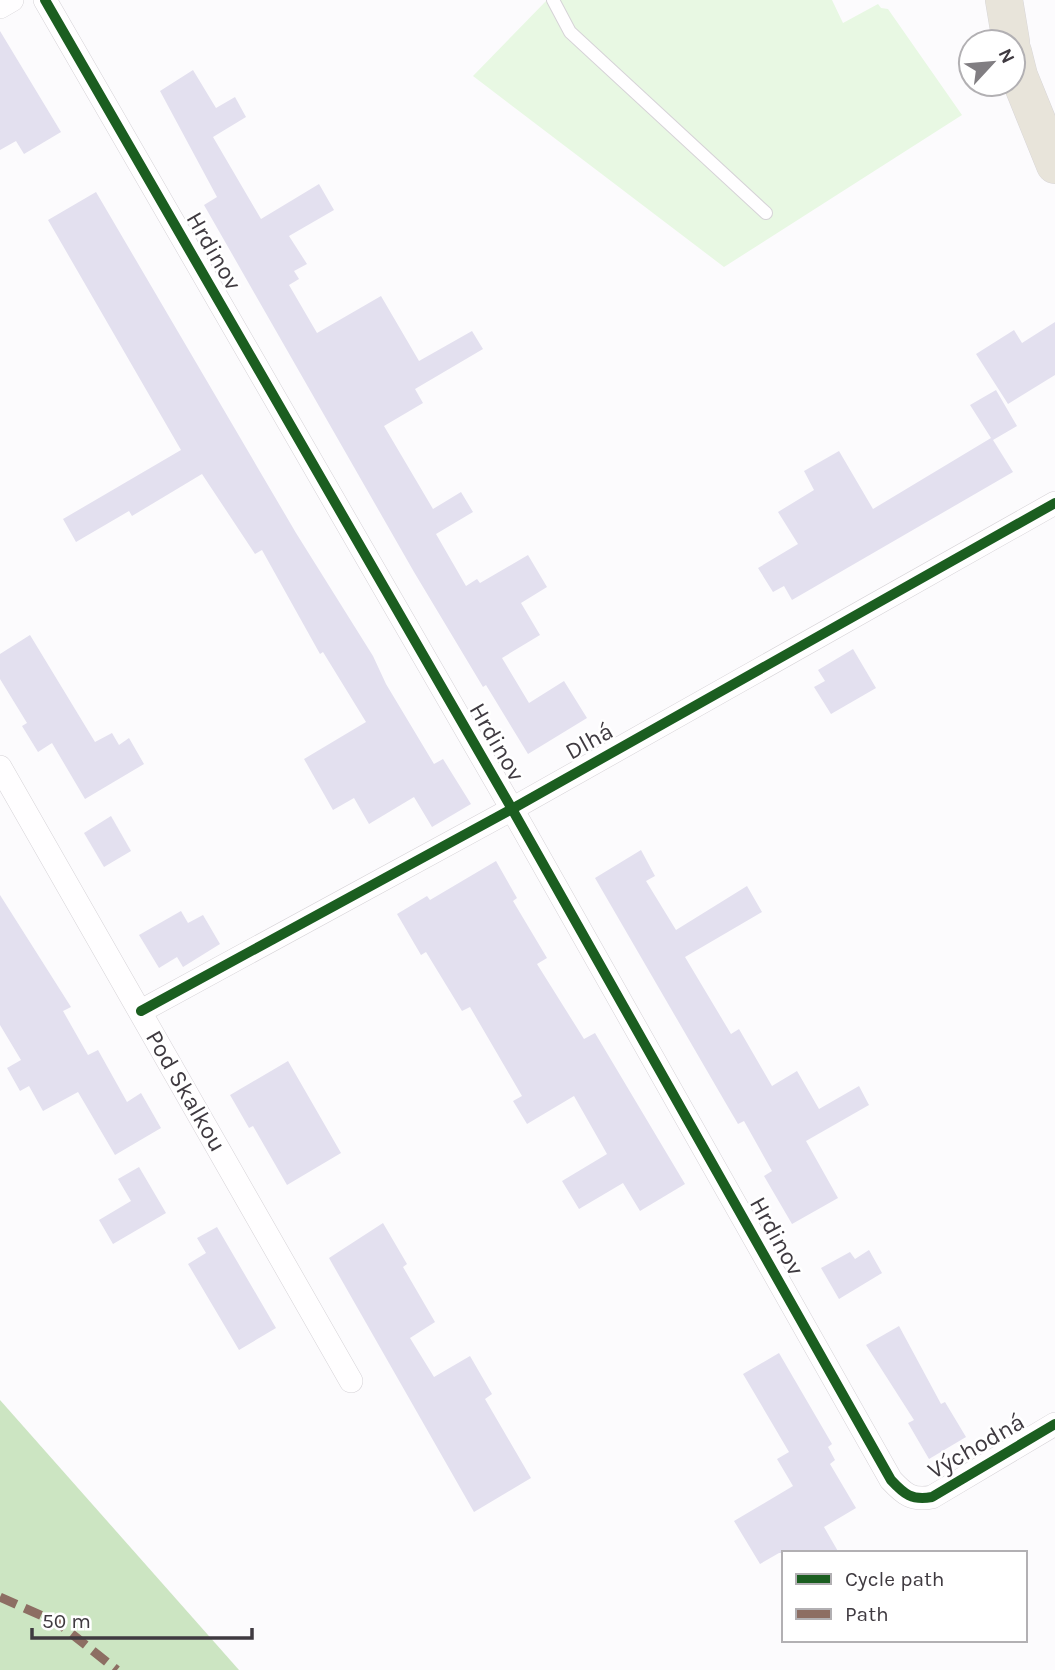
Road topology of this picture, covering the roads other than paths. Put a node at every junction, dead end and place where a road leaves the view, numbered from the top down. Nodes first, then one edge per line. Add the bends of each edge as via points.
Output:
1 (12, 0) edge
2 (45, 0) edge
3 (553, 0) edge
4 (0, 7) edge
5 (1027, 96) edge
6 (1055, 165) edge
7 (766, 213) dead end
8 (1055, 503) edge
9 (0, 767) edge
10 (512, 809) junction
11 (141, 1011) junction
12 (351, 1381) dead end
13 (1055, 1424) edge
14 (917, 1500) joint

1 - 4 street
2 - 10 street, Hrdinov
3 - 7 lane via 570,32
5 - 6 main road
8 - 10 street, Dlhá
9 - 11 street, Pod Skalkou
10 - 11 street, Dlhá
10 - 14 street, Hrdinov via 891,1480
11 - 12 street, Pod Skalkou
13 - 14 street, Východná via 946,1491

